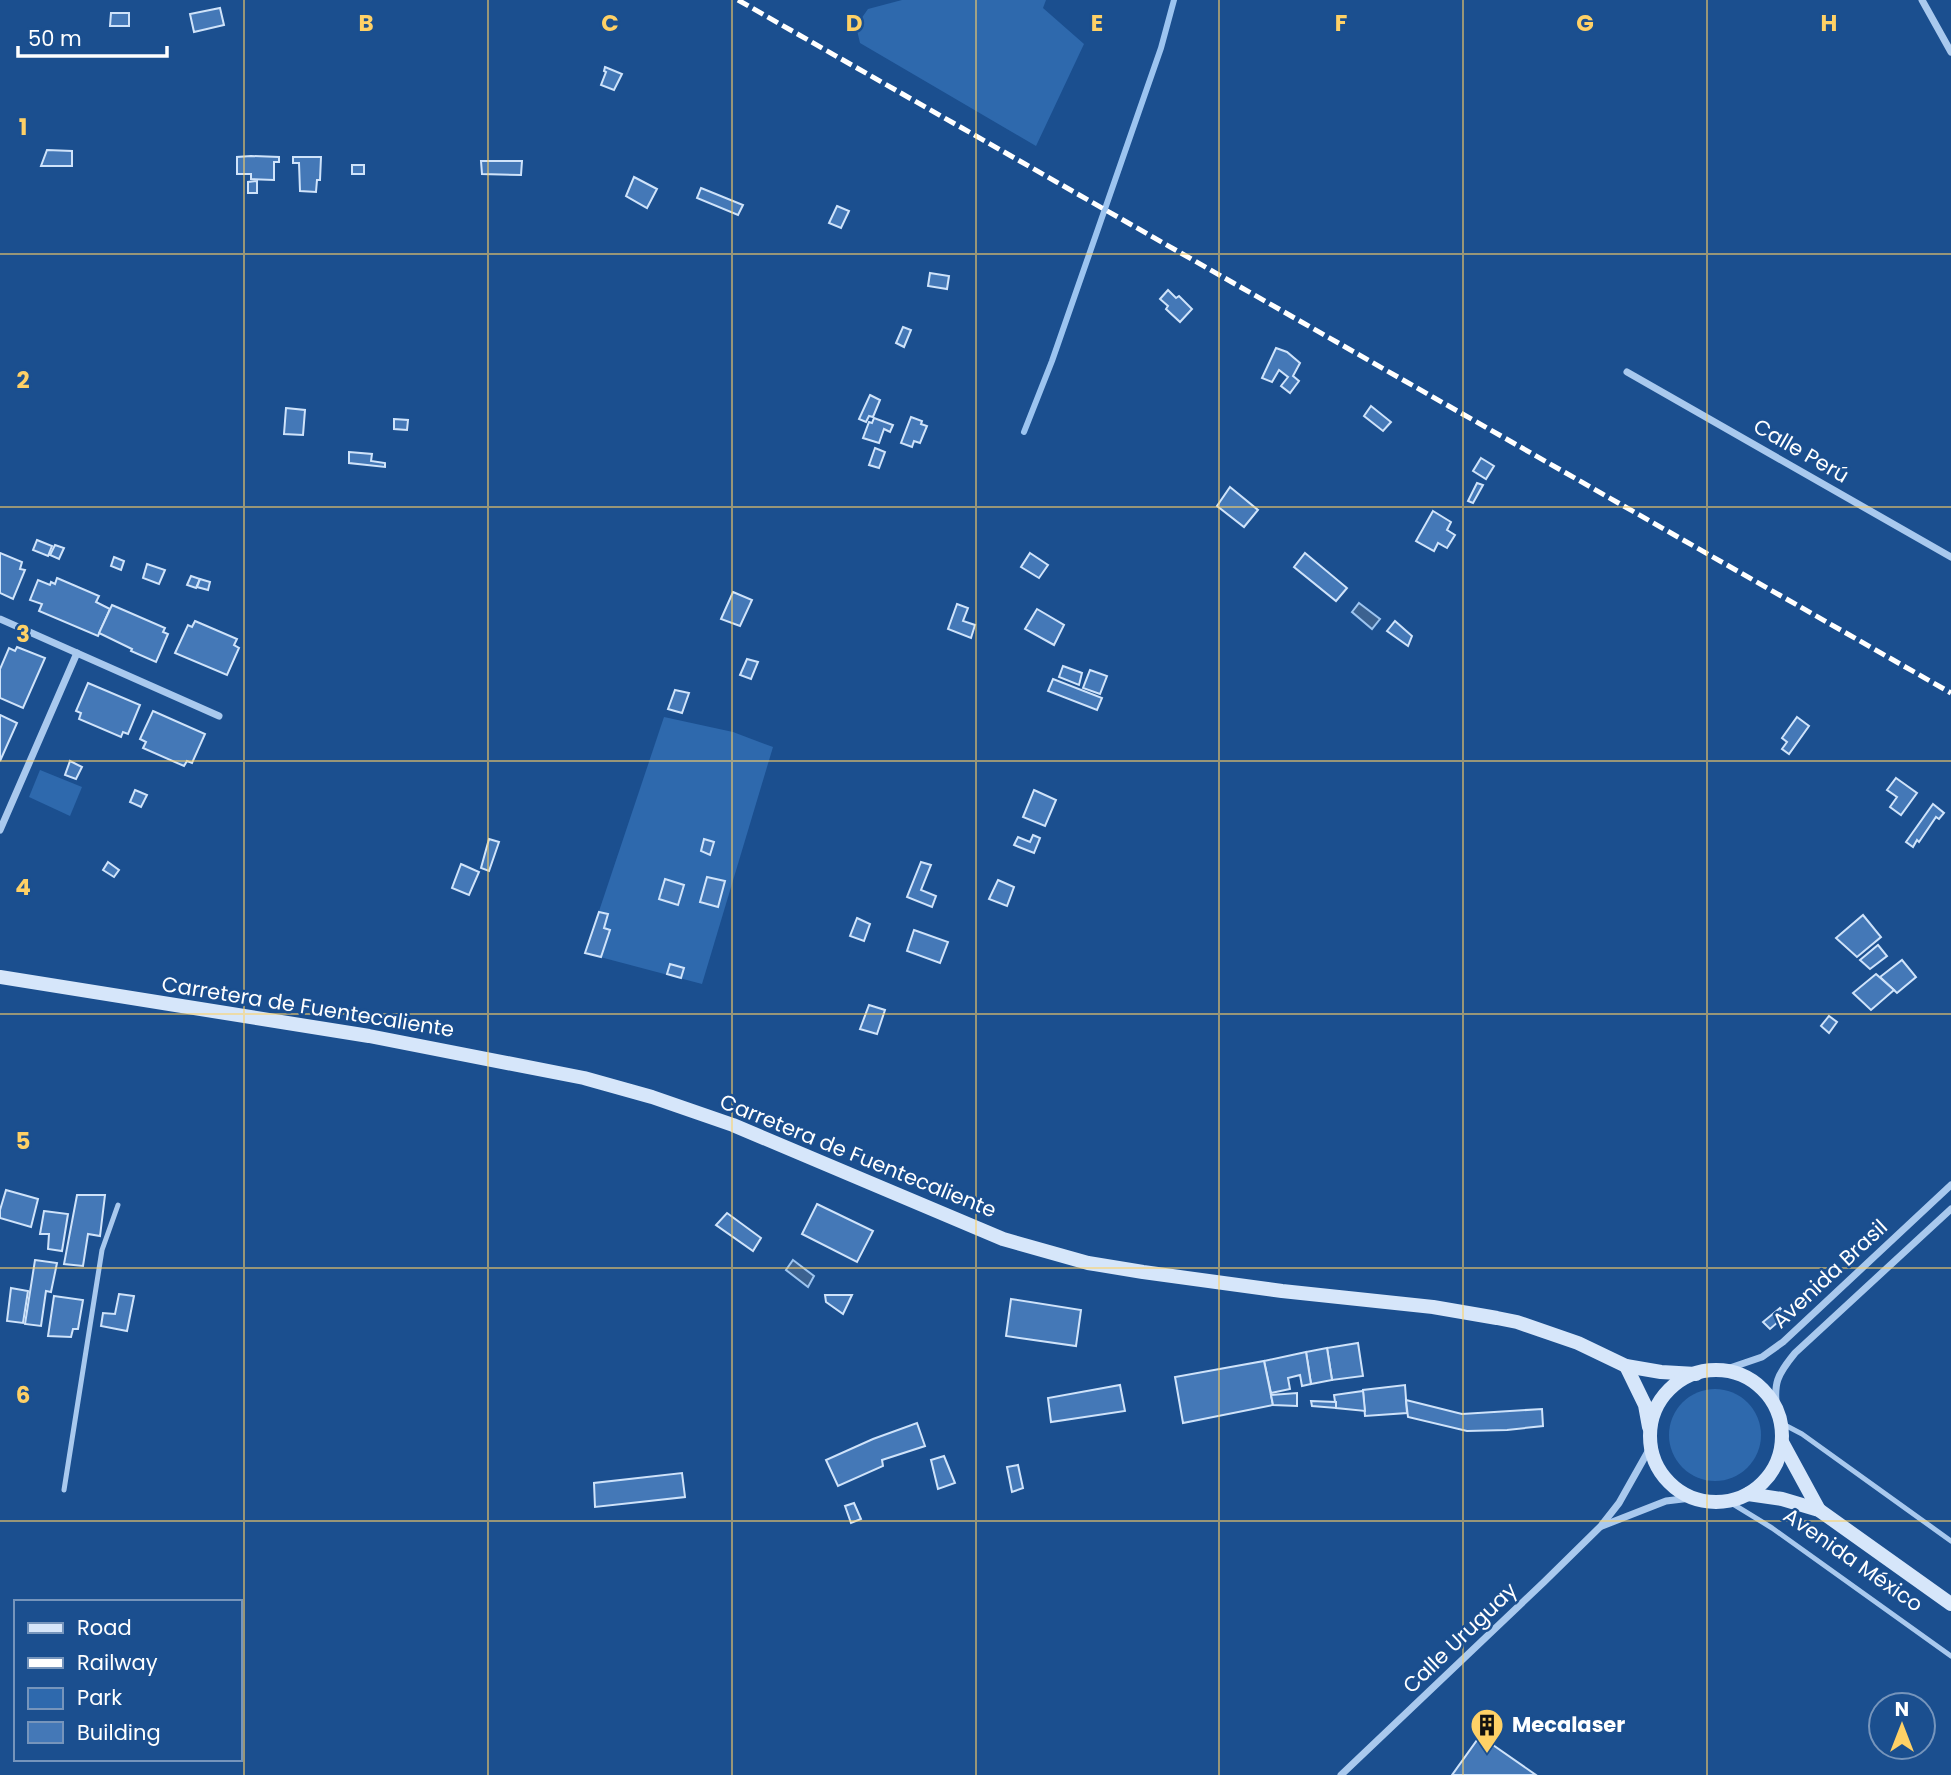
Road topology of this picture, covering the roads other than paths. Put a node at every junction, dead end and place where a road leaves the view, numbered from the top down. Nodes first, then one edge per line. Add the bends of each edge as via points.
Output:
1 (1922, 0) edge
2 (1951, 52) edge
3 (1631, 374) dead end
4 (1951, 557) edge
5 (0, 619) edge
6 (77, 653) junction
7 (219, 716) dead end
8 (0, 830) edge
9 (0, 977) edge
10 (1951, 1185) edge
11 (118, 1205) dead end
12 (1951, 1209) edge
13 (1626, 1366) junction
14 (1721, 1371) junction
15 (1696, 1374) junction
16 (1779, 1418) junction
17 (1650, 1431) junction
18 (1782, 1442) junction
19 (1650, 1448) junction
20 (64, 1490) dead end
21 (1748, 1494) junction
22 (1691, 1498) junction
23 (1728, 1501) junction
24 (1819, 1510) junction
25 (1601, 1526) junction
26 (1951, 1541) edge
27 (1951, 1604) edge
28 (1951, 1656) edge
29 (1341, 1775) edge

1 - 2 street
3 - 4 street, Calle Perú
5 - 6 street
6 - 7 street
6 - 8 street
9 - 13 main road, Carretera de Fuentecaliente via 369,1036 584,1078 733,1125 1036,1249 1143,1272 1497,1318 1578,1343
10 - 14 street, Avenida Brasil via 1783,1342 1762,1357
11 - 20 lane via 102,1250
12 - 16 street, Avenida Brasil via 1784,1366 1774,1393
13 - 15 main road, Carretera de Fuentecaliente
13 - 17 main road via 1645,1405
14 - 15 main road
14 - 16 main road via 1755,1383
15 - 17 main road via 1664,1395
16 - 18 main road
16 - 26 lane
17 - 19 main road
18 - 21 main road via 1771,1471
18 - 24 main road, Avenida México
19 - 22 main road via 1658,1469 1672,1486
19 - 25 street, Calle Uruguay
21 - 23 main road
21 - 24 main road, Avenida México
22 - 23 main road
22 - 25 street, Calle Uruguay via 1666,1501
23 - 28 lane, Avenida México
24 - 27 main road, Avenida México
25 - 29 street, Calle Uruguay

